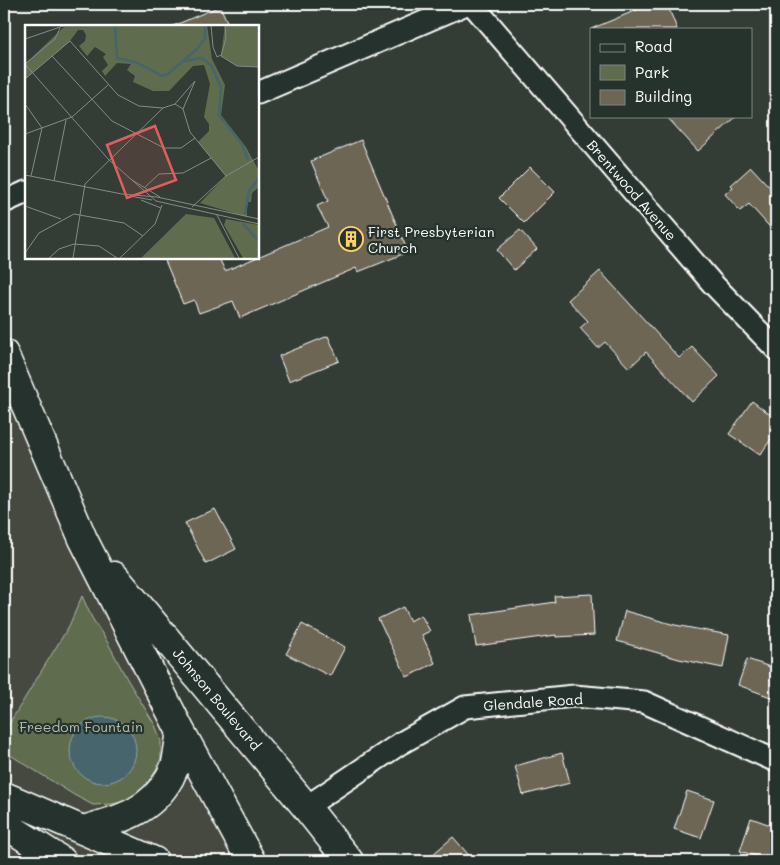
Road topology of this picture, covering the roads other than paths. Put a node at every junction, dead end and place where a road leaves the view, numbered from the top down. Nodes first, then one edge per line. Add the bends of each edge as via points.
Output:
1 (466, 4) edge
2 (472, 4) edge
3 (259, 93) edge
4 (25, 192) edge
5 (4, 202) edge
6 (776, 349) edge
7 (4, 354) edge
8 (83, 539) junction
9 (180, 732) junction
10 (776, 761) edge
11 (4, 796) edge
12 (306, 807) junction
13 (4, 824) edge
14 (83, 830) junction
15 (62, 861) edge
16 (154, 861) edge
17 (251, 861) edge
18 (349, 861) edge

1 - 3 street
2 - 6 street, Brentwood Avenue via 712,283
4 - 5 street
7 - 8 main road, Johnson Boulevard
8 - 9 main road, Johnson Boulevard
8 - 12 main road, Johnson Boulevard
9 - 14 main road via 176,765 165,786 151,802 114,822
9 - 17 main road, Johnson Boulevard
10 - 12 street, Glendale Road via 644,702 574,696 465,707 401,742
11 - 14 main road
12 - 18 main road, Johnson Boulevard
13 - 15 main road
14 - 16 main road

